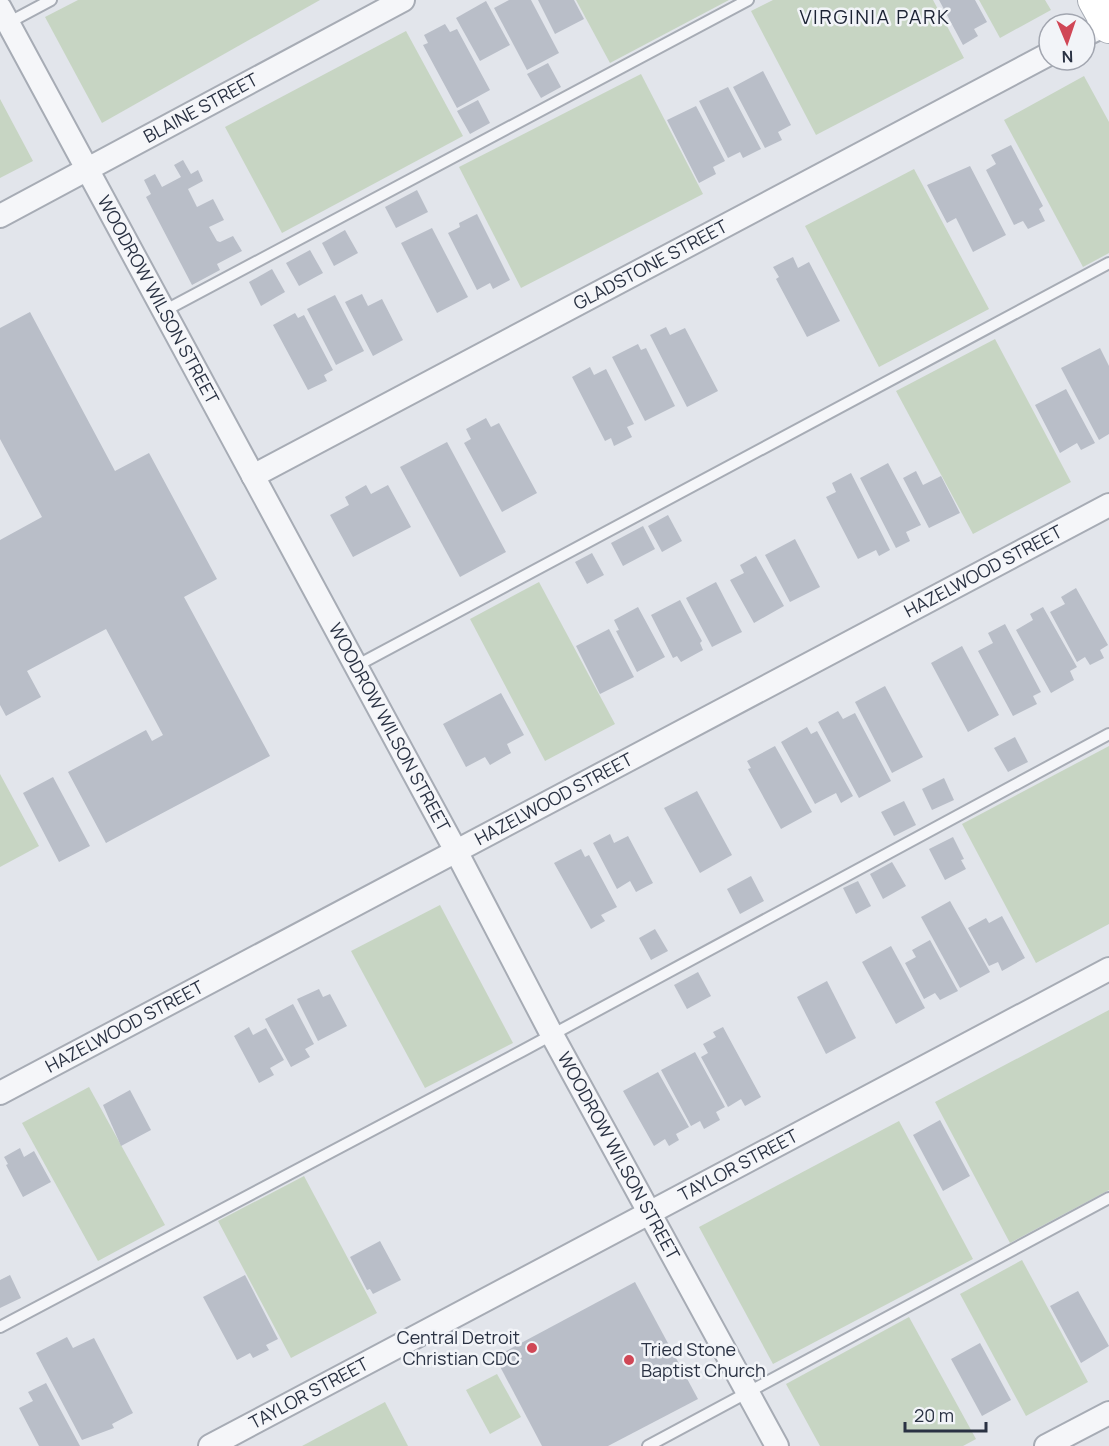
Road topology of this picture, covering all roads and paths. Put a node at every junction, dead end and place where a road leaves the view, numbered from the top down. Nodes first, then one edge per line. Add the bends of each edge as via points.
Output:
1 (51, 0) edge
2 (403, 0) edge
3 (748, 0) edge
4 (3, 19) edge
5 (1037, 60) edge
6 (87, 169) junction
7 (0, 216) edge
8 (1109, 263) edge
9 (164, 311) junction
10 (253, 476) junction
11 (1109, 505) edge
12 (356, 666) junction
13 (1109, 734) edge
14 (456, 851) junction
15 (1109, 969) edge
16 (551, 1033) junction
17 (0, 1093) edge
18 (1109, 1198) edge
19 (650, 1211) junction
20 (0, 1327) edge
21 (748, 1392) junction
22 (1109, 1413) edge
23 (210, 1446) edge
24 (648, 1446) edge
25 (777, 1446) edge
26 (1046, 1446) edge

1 - 4 lane
2 - 6 street, BLAINE STREET
3 - 9 lane
4 - 6 street, WOODROW WILSON STREET
5 - 10 street, GLADSTONE STREET
6 - 7 street, BLAINE STREET
6 - 9 street, WOODROW WILSON STREET
8 - 12 lane
9 - 10 street, WOODROW WILSON STREET
10 - 12 street, WOODROW WILSON STREET
11 - 14 street, HAZELWOOD STREET
12 - 14 street, WOODROW WILSON STREET
13 - 16 lane
14 - 16 street, WOODROW WILSON STREET
14 - 17 street, HAZELWOOD STREET
15 - 19 street, TAYLOR STREET
16 - 19 street, WOODROW WILSON STREET
16 - 20 lane
18 - 21 lane
19 - 21 street, WOODROW WILSON STREET
19 - 23 street, TAYLOR STREET
21 - 24 lane
21 - 25 street, WOODROW WILSON STREET
22 - 26 street

